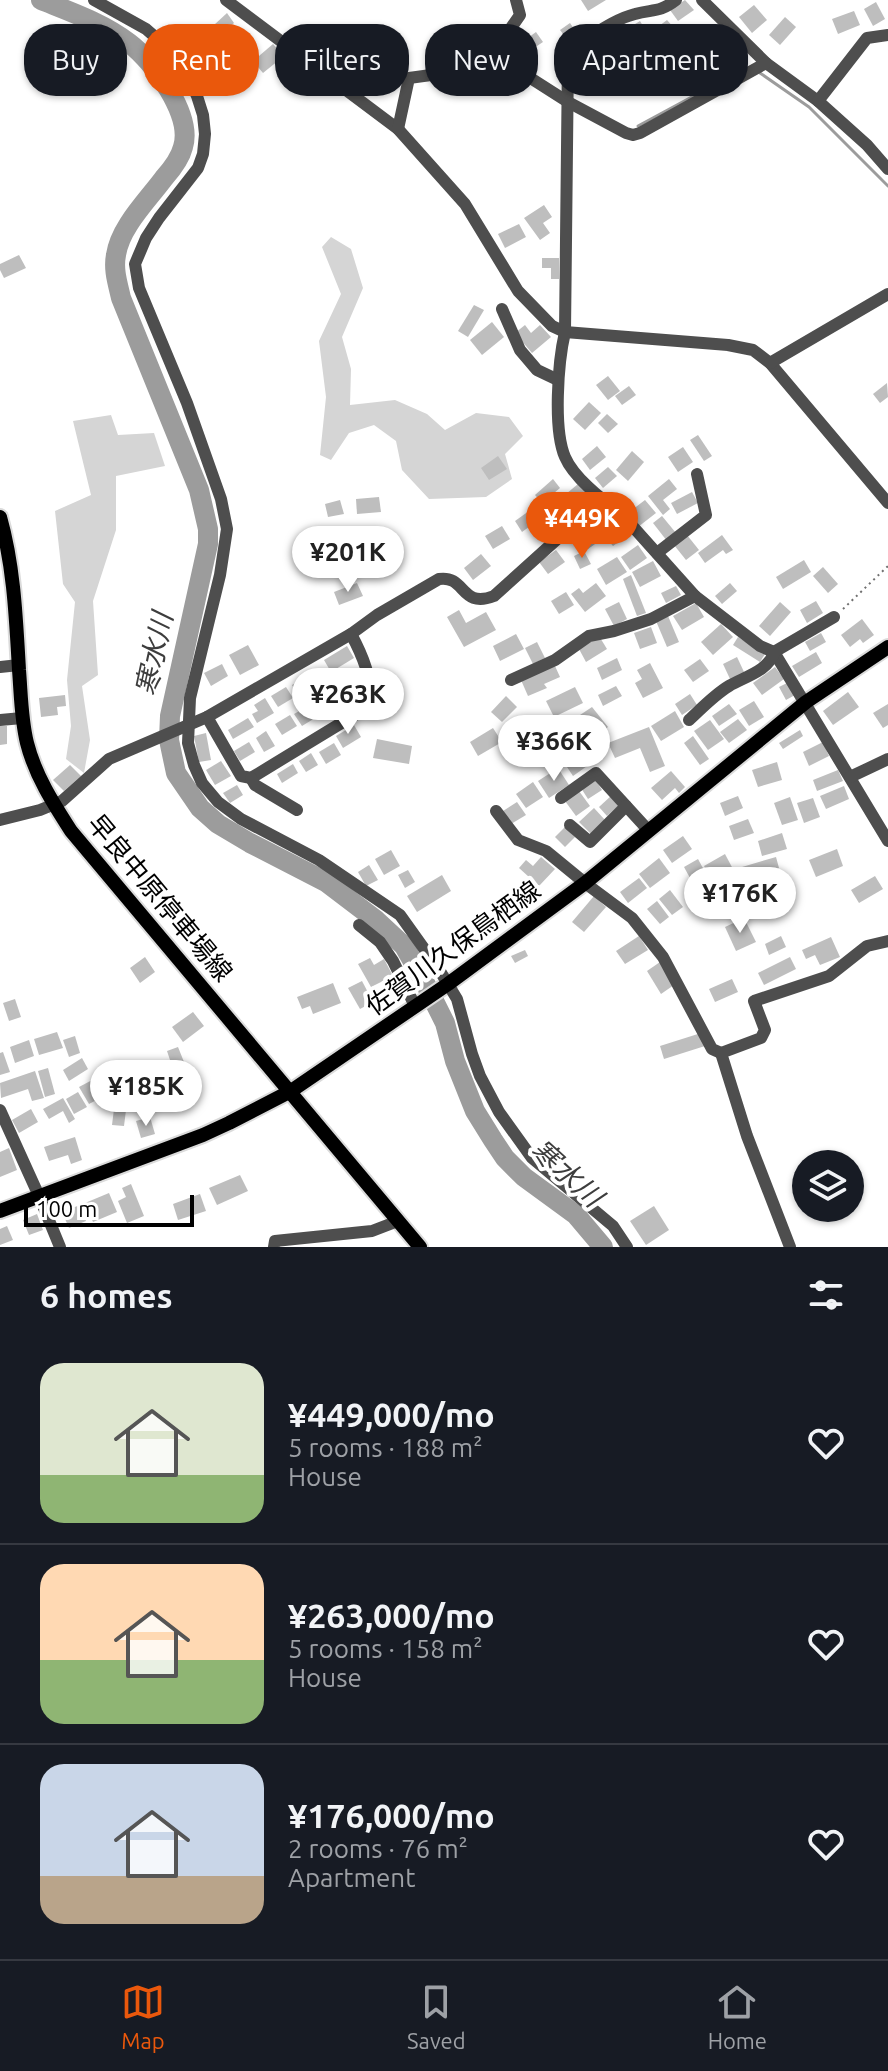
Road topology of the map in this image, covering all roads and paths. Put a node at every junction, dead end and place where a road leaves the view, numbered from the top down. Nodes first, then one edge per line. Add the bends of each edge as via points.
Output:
1 (94, 0) edge
2 (226, 0) edge
3 (516, 0) edge
4 (676, 0) edge
5 (702, 0) edge
6 (514, 24) edge
7 (888, 35) edge
8 (766, 63) junction
9 (425, 76) edge
10 (538, 83) edge
11 (818, 101) junction
12 (568, 102) junction
13 (398, 129) junction
14 (888, 169) edge
15 (888, 294) edge
16 (502, 309) dead end
17 (565, 332) junction
18 (770, 363) junction
19 (558, 380) junction
20 (697, 474) dead end
21 (607, 503) junction
22 (888, 503) edge
23 (0, 517) edge
24 (657, 553) junction
25 (888, 566) edge
26 (695, 596) junction
27 (834, 617) joint
28 (351, 634) junction
29 (888, 647) edge
30 (774, 652) junction
31 (19, 665) junction
32 (0, 667) edge
33 (511, 680) dead end
34 (806, 702) junction
35 (207, 717) junction
36 (22, 718) junction
37 (0, 720) edge
38 (689, 720) dead end
39 (187, 725) junction
40 (888, 759) edge
41 (850, 777) junction
42 (251, 778) junction
43 (561, 798) dead end
44 (54, 805) junction
45 (626, 806) junction
46 (297, 810) dead end
47 (496, 811) dead end
48 (0, 820) edge
49 (570, 825) dead end
50 (649, 831) junction
51 (888, 841) edge
52 (585, 883) junction
53 (359, 925) dead end
54 (888, 941) edge
55 (448, 984) junction
56 (415, 1006) junction
57 (721, 1053) junction
58 (291, 1091) junction
59 (1, 1115) edge
60 (39, 1196) junction
61 (0, 1211) edge
62 (398, 1221) junction
63 (60, 1247) edge
64 (274, 1247) edge
65 (420, 1247) edge
66 (627, 1247) edge
67 (790, 1247) edge

1 - 39 street via 161,42 189,78 203,115 198,168 152,228 135,264 139,288 221,499 227,529
2 - 13 street
3 - 6 street via 520,15
4 - 12 street via 660,10 625,18 578,44 568,65
5 - 8 street
7 - 11 street via 867,38
8 - 11 street
8 - 12 street via 633,135
9 - 13 street via 409,78
10 - 12 street
11 - 14 street
12 - 17 street
13 - 17 street via 465,204 518,291 552,326
15 - 18 street
16 - 19 street via 520,350 537,370
17 - 18 street via 728,345 753,350
17 - 19 street
18 - 22 street
19 - 21 street via 563,454
20 - 24 street via 706,515
21 - 24 street
21 - 28 street via 565,532 494,596 471,598 452,580 439,579
23 - 31 main road, 早良中原停車場線 via 13,575
24 - 26 street
25 - 27 path
26 - 30 street
26 - 33 street via 651,619 589,636 555,660
27 - 30 street
28 - 35 street
28 - 42 street via 372,692 371,705
29 - 34 main road, 佐賀川久保鳥栖線
30 - 34 street
30 - 38 street via 754,674 727,687
31 - 32 street
31 - 36 main road, 早良中原停車場線
34 - 41 street
34 - 50 main road, 佐賀川久保鳥栖線
35 - 39 street
35 - 42 street via 241,776
36 - 37 street
36 - 44 main road, 早良中原停車場線 via 35,766
39 - 44 street via 109,759
39 - 55 street via 194,765 218,802 319,860 400,915
40 - 41 street
41 - 51 street
42 - 46 street
43 - 45 street via 596,773
44 - 48 street
44 - 58 main road, 早良中原停車場線
45 - 49 street via 590,842
45 - 50 street
47 - 52 street via 518,840 546,851
50 - 52 main road, 佐賀川久保鳥栖線
52 - 55 main road, 佐賀川久保鳥栖線
52 - 57 street via 632,918 663,957 712,1049
53 - 56 street via 380,942
54 - 57 street via 867,946 829,976 754,1001 765,1030 761,1038
55 - 56 main road, 佐賀川久保鳥栖線
55 - 66 street via 480,1076 499,1112 532,1158 613,1226
56 - 58 main road, 佐賀川久保鳥栖線
57 - 67 street
58 - 60 main road, 佐賀川久保鳥栖線 via 203,1135
58 - 62 main road, 早良中原停車場線
59 - 60 street
60 - 61 main road, 佐賀川久保鳥栖線
60 - 63 street
62 - 64 street via 372,1231 275,1241
62 - 65 main road, 早良中原停車場線

